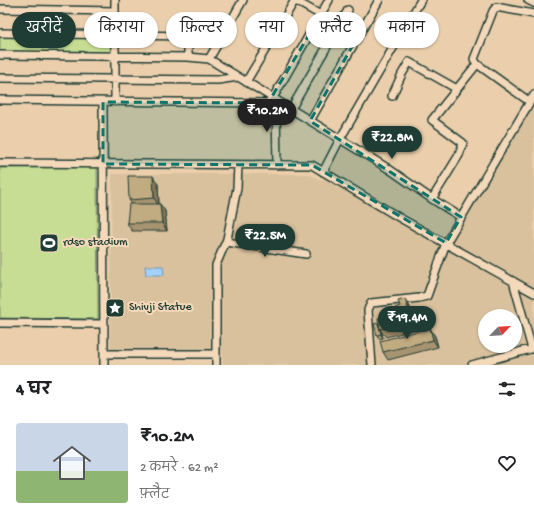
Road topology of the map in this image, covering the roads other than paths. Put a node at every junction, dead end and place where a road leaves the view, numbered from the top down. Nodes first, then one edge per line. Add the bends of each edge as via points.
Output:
1 (115, 0) edge
2 (244, 0) edge
3 (294, 0) edge
4 (329, 0) edge
5 (379, 0) edge
6 (421, 0) edge
7 (528, 0) edge
8 (534, 3) edge
9 (0, 9) edge
10 (115, 11) joint
11 (316, 12) edge
12 (323, 12) edge
13 (534, 14) edge
14 (366, 22) edge
15 (0, 33) edge
16 (84, 34) edge
17 (158, 36) edge
18 (306, 41) edge
19 (114, 48) edge
20 (326, 48) edge
21 (351, 48) edge
22 (0, 55) edge
23 (114, 56) junction
24 (188, 57) junction
25 (209, 59) junction
26 (477, 64) junction
27 (238, 77) junction
28 (0, 78) edge
29 (115, 78) junction
30 (246, 82) junction
31 (457, 89) junction
32 (392, 96) dead end
33 (273, 98) junction
34 (532, 98) edge
35 (0, 100) edge
36 (103, 102) junction
37 (115, 102) junction
38 (291, 109) junction
39 (310, 121) junction
40 (340, 139) junction
41 (0, 163) edge
42 (103, 164) junction
43 (238, 165) junction
44 (278, 165) junction
45 (323, 172) junction
46 (432, 199) junction
47 (461, 217) junction
48 (226, 242) junction
49 (446, 243) junction
50 (306, 254) dead end
51 (513, 281) junction
52 (534, 293) edge
53 (0, 323) edge
54 (104, 324) junction
55 (533, 349) edge
56 (104, 354) junction
57 (216, 354) junction
58 (104, 365) edge
59 (216, 365) edge
60 (372, 365) edge
61 (472, 365) edge

1 - 10 street
2 - 25 street
3 - 11 street
3 - 30 street
4 - 12 street
5 - 14 street
6 - 40 street
7 - 8 street
9 - 10 street
13 - 26 street via 496,7 474,59
15 - 16 street
17 - 24 street via 188,36
18 - 33 street
19 - 23 street
20 - 38 street
21 - 39 street
22 - 23 street
23 - 24 street
23 - 29 street
24 - 25 street
25 - 27 street
26 - 31 street
26 - 34 street
27 - 29 street via 218,80
27 - 30 street
28 - 29 street
29 - 37 street
30 - 33 street
31 - 32 street via 409,62
31 - 46 street via 432,120 464,143
33 - 37 street via 268,103
33 - 38 street
33 - 44 street via 276,107
34 - 47 street
35 - 36 street
36 - 37 street
36 - 42 street
38 - 39 street
39 - 40 street
40 - 45 street
40 - 46 street
41 - 42 street
42 - 43 street
42 - 54 street
43 - 44 street
43 - 48 street via 237,188
44 - 45 street via 312,165
45 - 49 street
46 - 47 street
47 - 49 street
48 - 50 street
48 - 57 street via 216,265
49 - 51 street
49 - 60 street via 427,296 371,303 368,310
51 - 52 street
51 - 55 street
53 - 54 street
54 - 56 street
55 - 61 street
56 - 57 street
56 - 58 street
57 - 59 street

